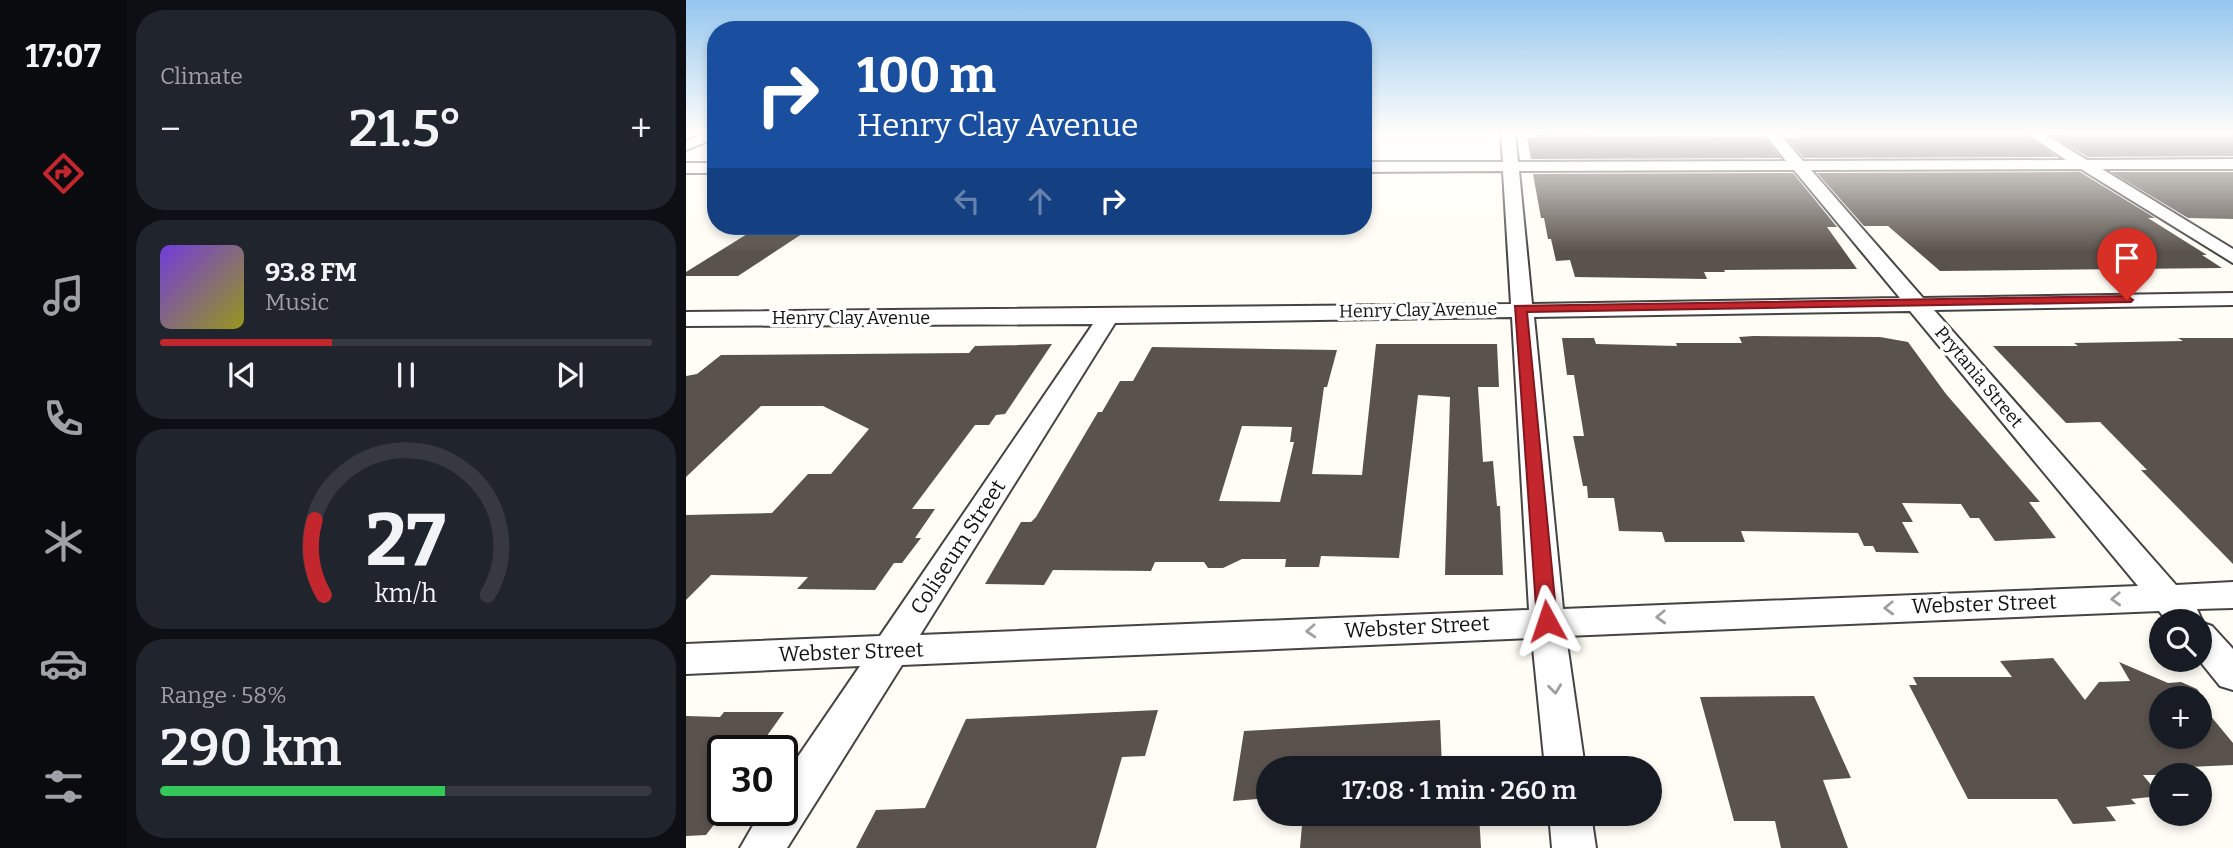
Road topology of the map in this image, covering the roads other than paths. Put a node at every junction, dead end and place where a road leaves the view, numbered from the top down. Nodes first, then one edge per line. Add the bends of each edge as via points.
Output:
1 (1510, 173) edge
2 (1804, 173) edge
3 (2097, 173) edge
4 (2233, 257) edge
5 (2233, 299) edge
6 (1915, 302) junction
7 (1520, 308) junction
8 (1108, 317) junction
9 (692, 323) edge
10 (2233, 595) edge
11 (2176, 609) edge
12 (2149, 610) edge
13 (1547, 621) junction
14 (890, 650) junction
15 (2212, 650) edge
16 (686, 659) edge
17 (2233, 675) edge
18 (1564, 756) edge
19 (1571, 826) edge
20 (762, 848) edge
21 (1574, 848) edge

1 - 7 street
2 - 6 street, Prytania Street
3 - 4 street
5 - 6 street, Henry Clay Avenue
6 - 7 street, Henry Clay Avenue
6 - 11 street, Prytania Street
7 - 8 street, Henry Clay Avenue
7 - 13 street
8 - 9 street, Henry Clay Avenue
8 - 14 street, Coliseum Street
10 - 11 street, Webster Street
12 -> 13 street, Webster Street
13 -> 14 street, Webster Street
13 -> 18 street
14 - 16 street, Webster Street
14 - 20 street, Coliseum Street
15 - 17 street
19 - 21 street

